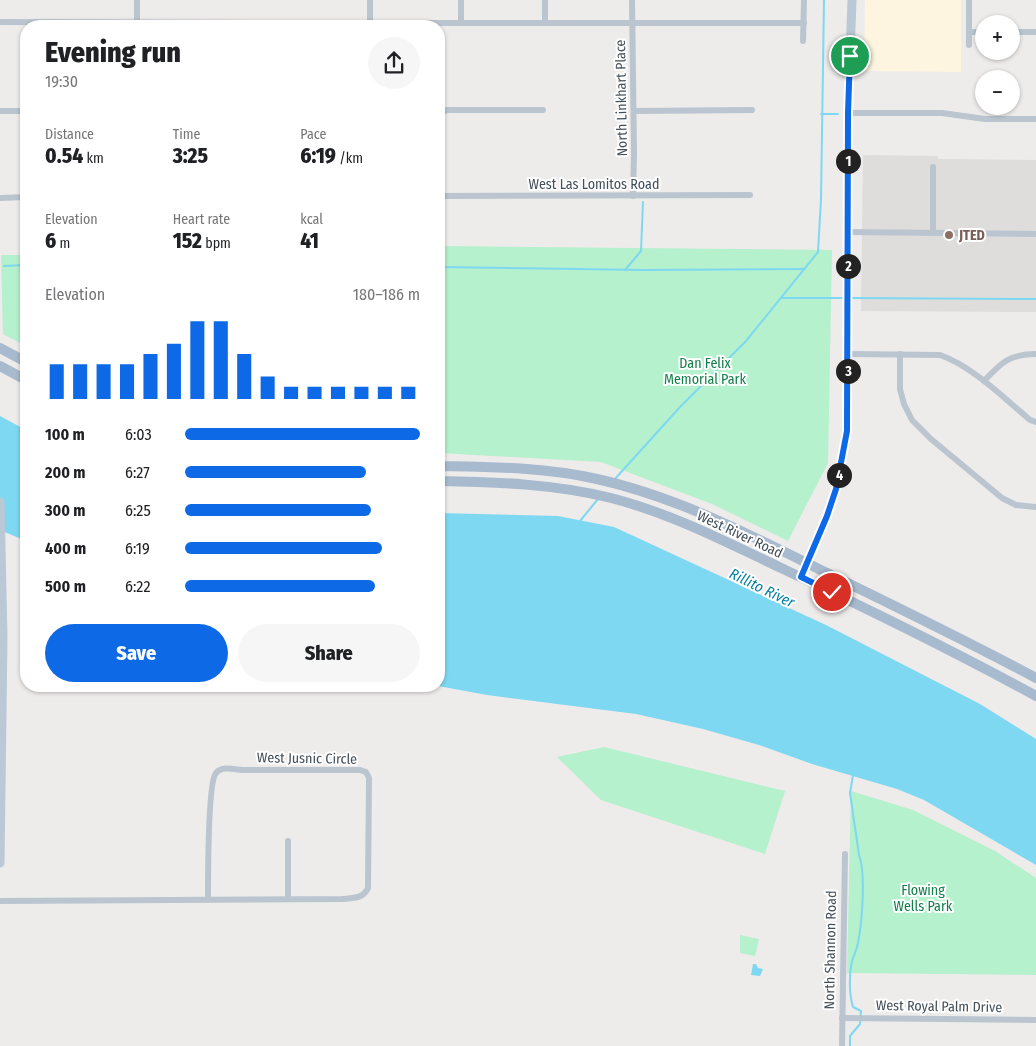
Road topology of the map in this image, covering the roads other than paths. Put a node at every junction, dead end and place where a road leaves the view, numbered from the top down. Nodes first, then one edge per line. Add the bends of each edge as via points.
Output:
1 (137, 0) edge
2 (370, 0) edge
3 (461, 0) edge
4 (545, 0) edge
5 (632, 0) edge
6 (804, 0) edge
7 (852, 0) edge
8 (969, 0) edge
9 (137, 20) edge
10 (370, 20) edge
11 (0, 22) edge
12 (20, 22) edge
13 (445, 23) edge
14 (461, 23) junction
15 (545, 23) junction
16 (632, 23) junction
17 (804, 23) junction
18 (969, 32) junction
19 (975, 32) edge
20 (1020, 32) edge
21 (1036, 32) edge
22 (804, 41) dead end
23 (969, 45) dead end
24 (543, 110) dead end
25 (634, 110) junction
26 (752, 110) dead end
27 (0, 111) edge
28 (20, 111) edge
29 (445, 111) edge
30 (848, 113) junction
31 (1036, 119) edge
32 (934, 166) dead end
33 (750, 195) dead end
34 (445, 196) edge
35 (633, 196) junction
36 (20, 197) edge
37 (0, 198) edge
38 (848, 232) junction
39 (933, 233) junction
40 (1036, 234) edge
41 (0, 348) edge
42 (848, 354) junction
43 (900, 354) junction
44 (1036, 354) edge
45 (20, 359) edge
46 (0, 366) edge
47 (20, 377) edge
48 (984, 381) junction
49 (1036, 422) edge
50 (445, 466) edge
51 (445, 481) edge
52 (0, 502) edge
53 (1036, 507) edge
54 (807, 563) junction
55 (801, 577) junction
56 (1, 637) edge
57 (1036, 678) edge
58 (1036, 696) edge
59 (1, 727) edge
60 (288, 841) dead end
61 (845, 854) dead end
62 (0, 862) edge
63 (288, 899) junction
64 (208, 900) junction
65 (0, 901) edge
66 (842, 1018) junction
67 (1036, 1020) edge
68 (842, 1046) edge

1 - 9 street
2 - 10 street
3 - 14 street
4 - 15 street
5 - 16 street, North Linkhart Place
6 - 17 street
7 - 30 street
8 - 18 street
11 - 12 street
13 - 14 street
14 - 15 street
15 - 16 street
16 - 17 street
16 - 25 street, North Linkhart Place
17 - 22 street
18 - 19 street
18 - 23 street
20 - 21 street
24 - 29 street
25 - 26 street
25 - 35 street, North Linkhart Place
27 - 28 street
30 - 31 street via 942,113 985,119
30 - 38 street
32 - 39 street
33 - 35 street, West Las Lomitos Road
34 - 35 street, West Las Lomitos Road
36 - 37 street
38 - 39 street
38 - 42 street
39 - 40 street
41 - 45 main road
42 - 43 street
42 - 54 street via 847,431 836,489
43 - 48 street via 940,355 952,359
43 - 53 street via 900,389 912,420 1002,498 1016,505
44 - 48 street via 1002,362
46 - 47 main road
48 - 49 street
50 - 54 main road, West River Road via 550,470 641,490 695,510
51 - 55 main road, West River Road via 546,486 612,498 679,520
52 - 56 street
54 - 55 street
54 - 57 main road, West River Road
55 - 58 main road, West River Road
56 - 59 street
59 - 62 street
60 - 63 street
61 - 66 street, North Shannon Road
63 - 64 street, West Jusnic Circle
63 - 64 street, West Jusnic Circle via 365,897 368,888 368,770 216,769 210,817
64 - 65 street, West Jusnic Circle
66 - 67 street, West Royal Palm Drive
66 - 68 street, North Shannon Road

